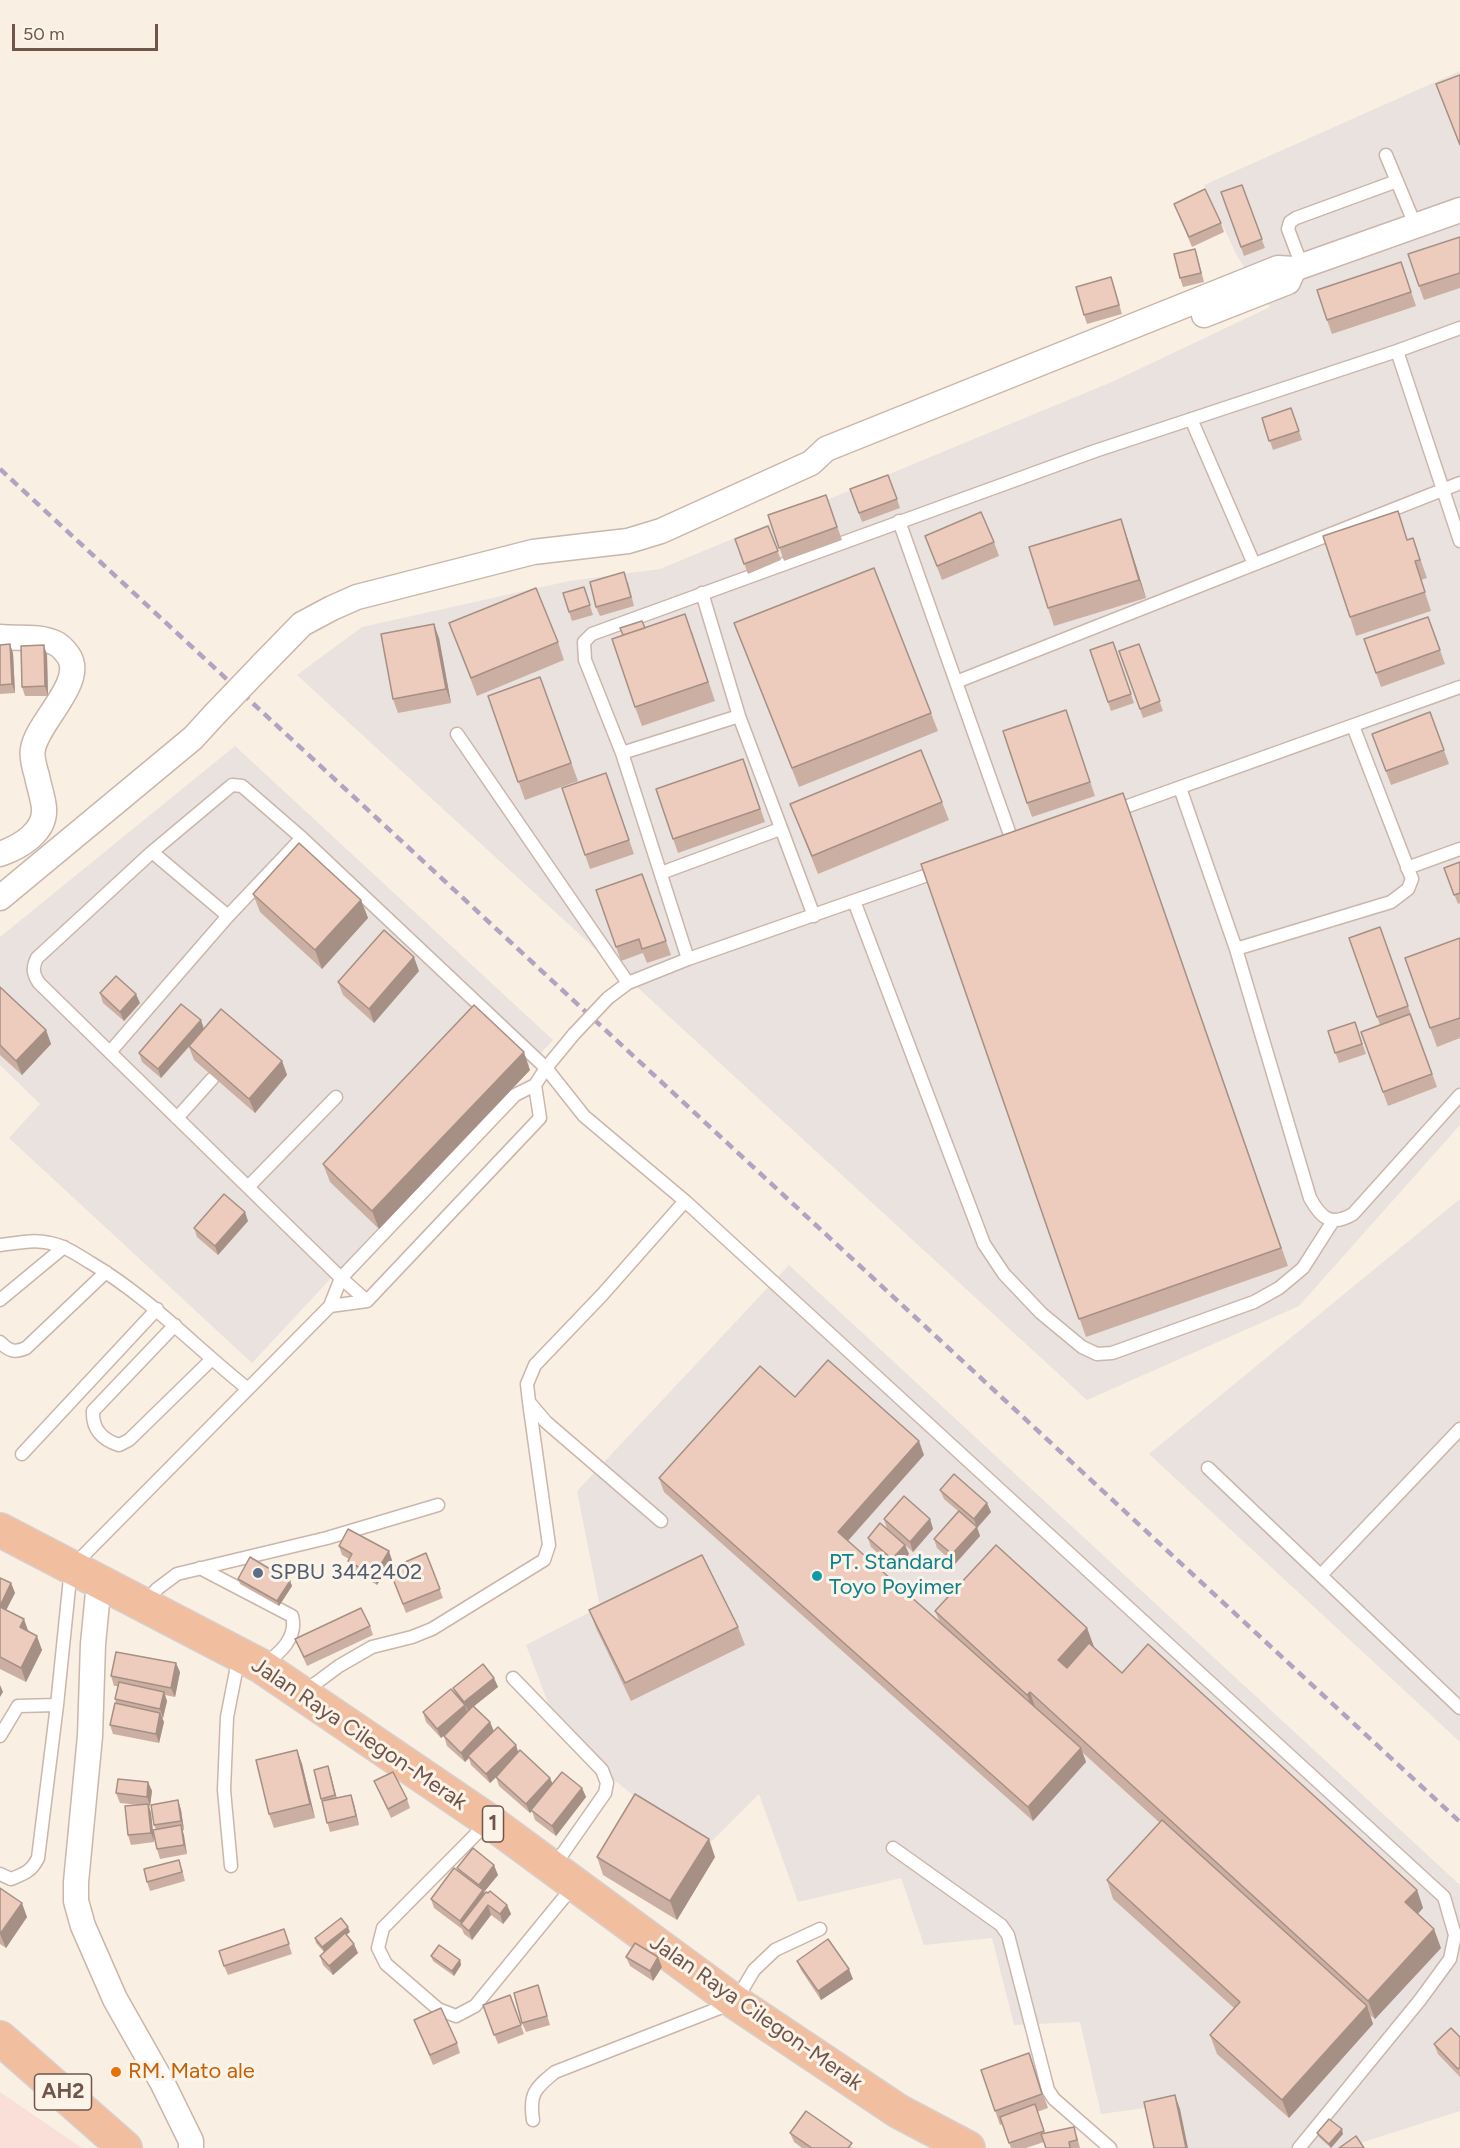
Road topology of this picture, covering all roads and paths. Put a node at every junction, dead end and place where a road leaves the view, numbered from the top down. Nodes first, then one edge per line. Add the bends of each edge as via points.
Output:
1 (1386, 155) dead end
2 (1397, 181) junction
3 (1460, 210) edge
4 (1416, 227) junction
5 (1298, 267) junction
6 (1460, 328) edge
7 (1397, 351) junction
8 (1191, 419) junction
9 (1460, 483) edge
10 (1443, 489) junction
11 (899, 521) junction
12 (1460, 541) edge
13 (1254, 564) junction
14 (702, 593) junction
15 (0, 637) edge
16 (956, 682) junction
17 (1460, 687) edge
18 (739, 716) junction
19 (1353, 726) junction
20 (457, 734) dead end
21 (622, 753) junction
22 (1180, 788) junction
23 (1103, 815) edge
24 (780, 829) junction
25 (302, 838) junction
26 (1014, 845) edge
27 (1460, 849) edge
28 (152, 852) junction
29 (0, 854) edge
30 (954, 866) edge
31 (1407, 868) junction
32 (661, 873) junction
33 (0, 898) edge
34 (854, 901) junction
35 (228, 916) junction
36 (814, 916) junction
37 (1236, 950) junction
38 (688, 959) junction
39 (628, 983) junction
40 (110, 1052) junction
41 (546, 1068) junction
42 (212, 1079) edge
43 (535, 1086) junction
44 (1460, 1095) edge
45 (336, 1097) dead end
46 (177, 1118) junction
47 (248, 1187) junction
48 (685, 1202) junction
49 (1333, 1221) junction
50 (0, 1245) edge
51 (64, 1247) junction
52 (106, 1272) junction
53 (341, 1278) junction
54 (0, 1300) edge
55 (367, 1301) junction
56 (330, 1306) junction
57 (157, 1309) junction
58 (175, 1325) junction
59 (0, 1342) edge
60 (211, 1360) junction
61 (248, 1389) junction
62 (529, 1402) junction
63 (1460, 1429) edge
64 (22, 1454) dead end
65 (1209, 1468) dead end
66 (438, 1505) dead end
67 (661, 1521) dead end
68 (0, 1530) edge
69 (200, 1568) junction
70 (85, 1575) junction
71 (1321, 1575) junction
72 (144, 1604) junction
73 (250, 1661) junction
74 (513, 1678) dead end
75 (302, 1693) junction
76 (57, 1705) junction
77 (1460, 1708) edge
78 (0, 1736) edge
79 (489, 1821) junction
80 (893, 1848) dead end
81 (231, 1866) dead end
82 (0, 1874) edge
83 (565, 1875) junction
84 (820, 1929) dead end
85 (735, 2002) junction
86 (0, 2038) edge
87 (534, 2120) dead end
88 (949, 2143) edge
89 (124, 2148) edge
90 (191, 2148) edge
91 (1110, 2148) edge
92 (1299, 2148) edge

1 - 2 lane
2 - 4 lane
2 - 5 lane via 1290,222 1288,229
3 - 4 street
4 - 5 street
5 - 33 street, bridge via 1288,282 831,463 812,463 661,531 628,541 533,552 357,597 332,608 302,624 193,738
6 - 7 lane
7 - 8 lane
7 - 10 lane
8 - 11 lane
8 - 13 lane
9 - 10 lane
10 - 12 lane
10 - 13 lane
11 - 14 lane
11 - 16 lane
13 - 16 lane
14 - 18 lane
14 - 21 lane via 592,634 584,642 585,660
15 - 29 street via 55,643 72,660 73,673 32,750 43,801 42,823 20,845
16 - 26 lane
17 - 19 lane
18 - 21 lane
18 - 24 lane
19 - 22 lane
19 - 31 lane
20 - 39 lane
21 - 32 lane
22 - 23 lane
22 - 37 lane
24 - 32 lane
24 - 36 lane
25 - 28 lane via 242,786 232,784
25 - 35 lane
25 - 41 lane
27 - 31 lane
28 - 35 lane
28 - 40 lane via 37,958 33,966 39,983
30 - 34 lane
31 - 37 lane via 1412,879 1408,889 1391,902
32 - 38 lane
34 - 36 lane
34 - 49 lane via 984,1244 1004,1274 1041,1313 1082,1347 1097,1354 1112,1353 1254,1302 1303,1268
35 - 40 lane
36 - 38 lane
37 - 49 lane via 1310,1198
38 - 39 lane
39 - 41 lane, bridge via 608,998
40 - 46 lane
41 - 43 lane
41 - 48 lane via 584,1116
42 - 46 lane
43 - 53 lane via 515,1095
43 - 55 lane via 540,1118
44 - 49 lane via 1353,1214
45 - 47 lane
46 - 47 lane
47 - 53 lane
48 - 62 lane via 535,1365 527,1384
48 - 92 lane via 1444,1897 1455,1935 1450,1959
50 - 51 lane via 29,1241
51 - 52 lane
51 - 54 lane
52 - 57 lane
52 - 59 lane via 26,1348 18,1352 9,1350
53 - 55 lane
53 - 56 lane
55 - 56 lane
56 - 61 lane
57 - 58 lane
57 - 64 lane
58 - 60 lane
58 - 60 lane via 93,1411 94,1426 107,1442 118,1445 129,1440
60 - 61 lane
61 - 70 lane
62 - 67 lane via 546,1422
62 - 75 lane via 549,1545 544,1560 432,1629 372,1647
63 - 71 lane
65 - 71 lane
66 - 69 lane via 327,1538
68 - 70 highway, Jalan Raya Cilegon-Merak / 1
69 - 72 lane via 177,1574
69 - 73 lane via 292,1616 293,1627 284,1647
70 - 72 highway, Jalan Raya Cilegon-Merak / 1
70 - 76 lane
70 - 90 street via 93,1644 90,1736 76,1901 115,1999 162,2082
71 - 77 lane
72 - 73 highway, Jalan Raya Cilegon-Merak / 1
73 - 75 highway, Jalan Raya Cilegon-Merak / 1
73 - 81 lane via 227,1717 224,1790
74 - 83 lane via 603,1770 607,1783
75 - 79 highway, Jalan Raya Cilegon-Merak / 1
76 - 78 lane via 18,1706
76 - 82 lane via 38,1858 33,1869 22,1875 11,1879
79 - 83 highway, Jalan Raya Cilegon-Merak / 1
79 - 83 lane via 383,1929 378,1948 386,1964 438,2009 456,2016 475,2006
80 - 91 lane via 1001,1925 1008,1935 1047,2090
83 - 85 highway, Jalan Raya Cilegon-Merak / 1
84 - 85 lane via 775,1950 754,1970
85 - 87 lane via 555,2072 534,2094
85 - 88 highway, Jalan Raya Cilegon-Merak / 1
86 - 89 highway, AH2

